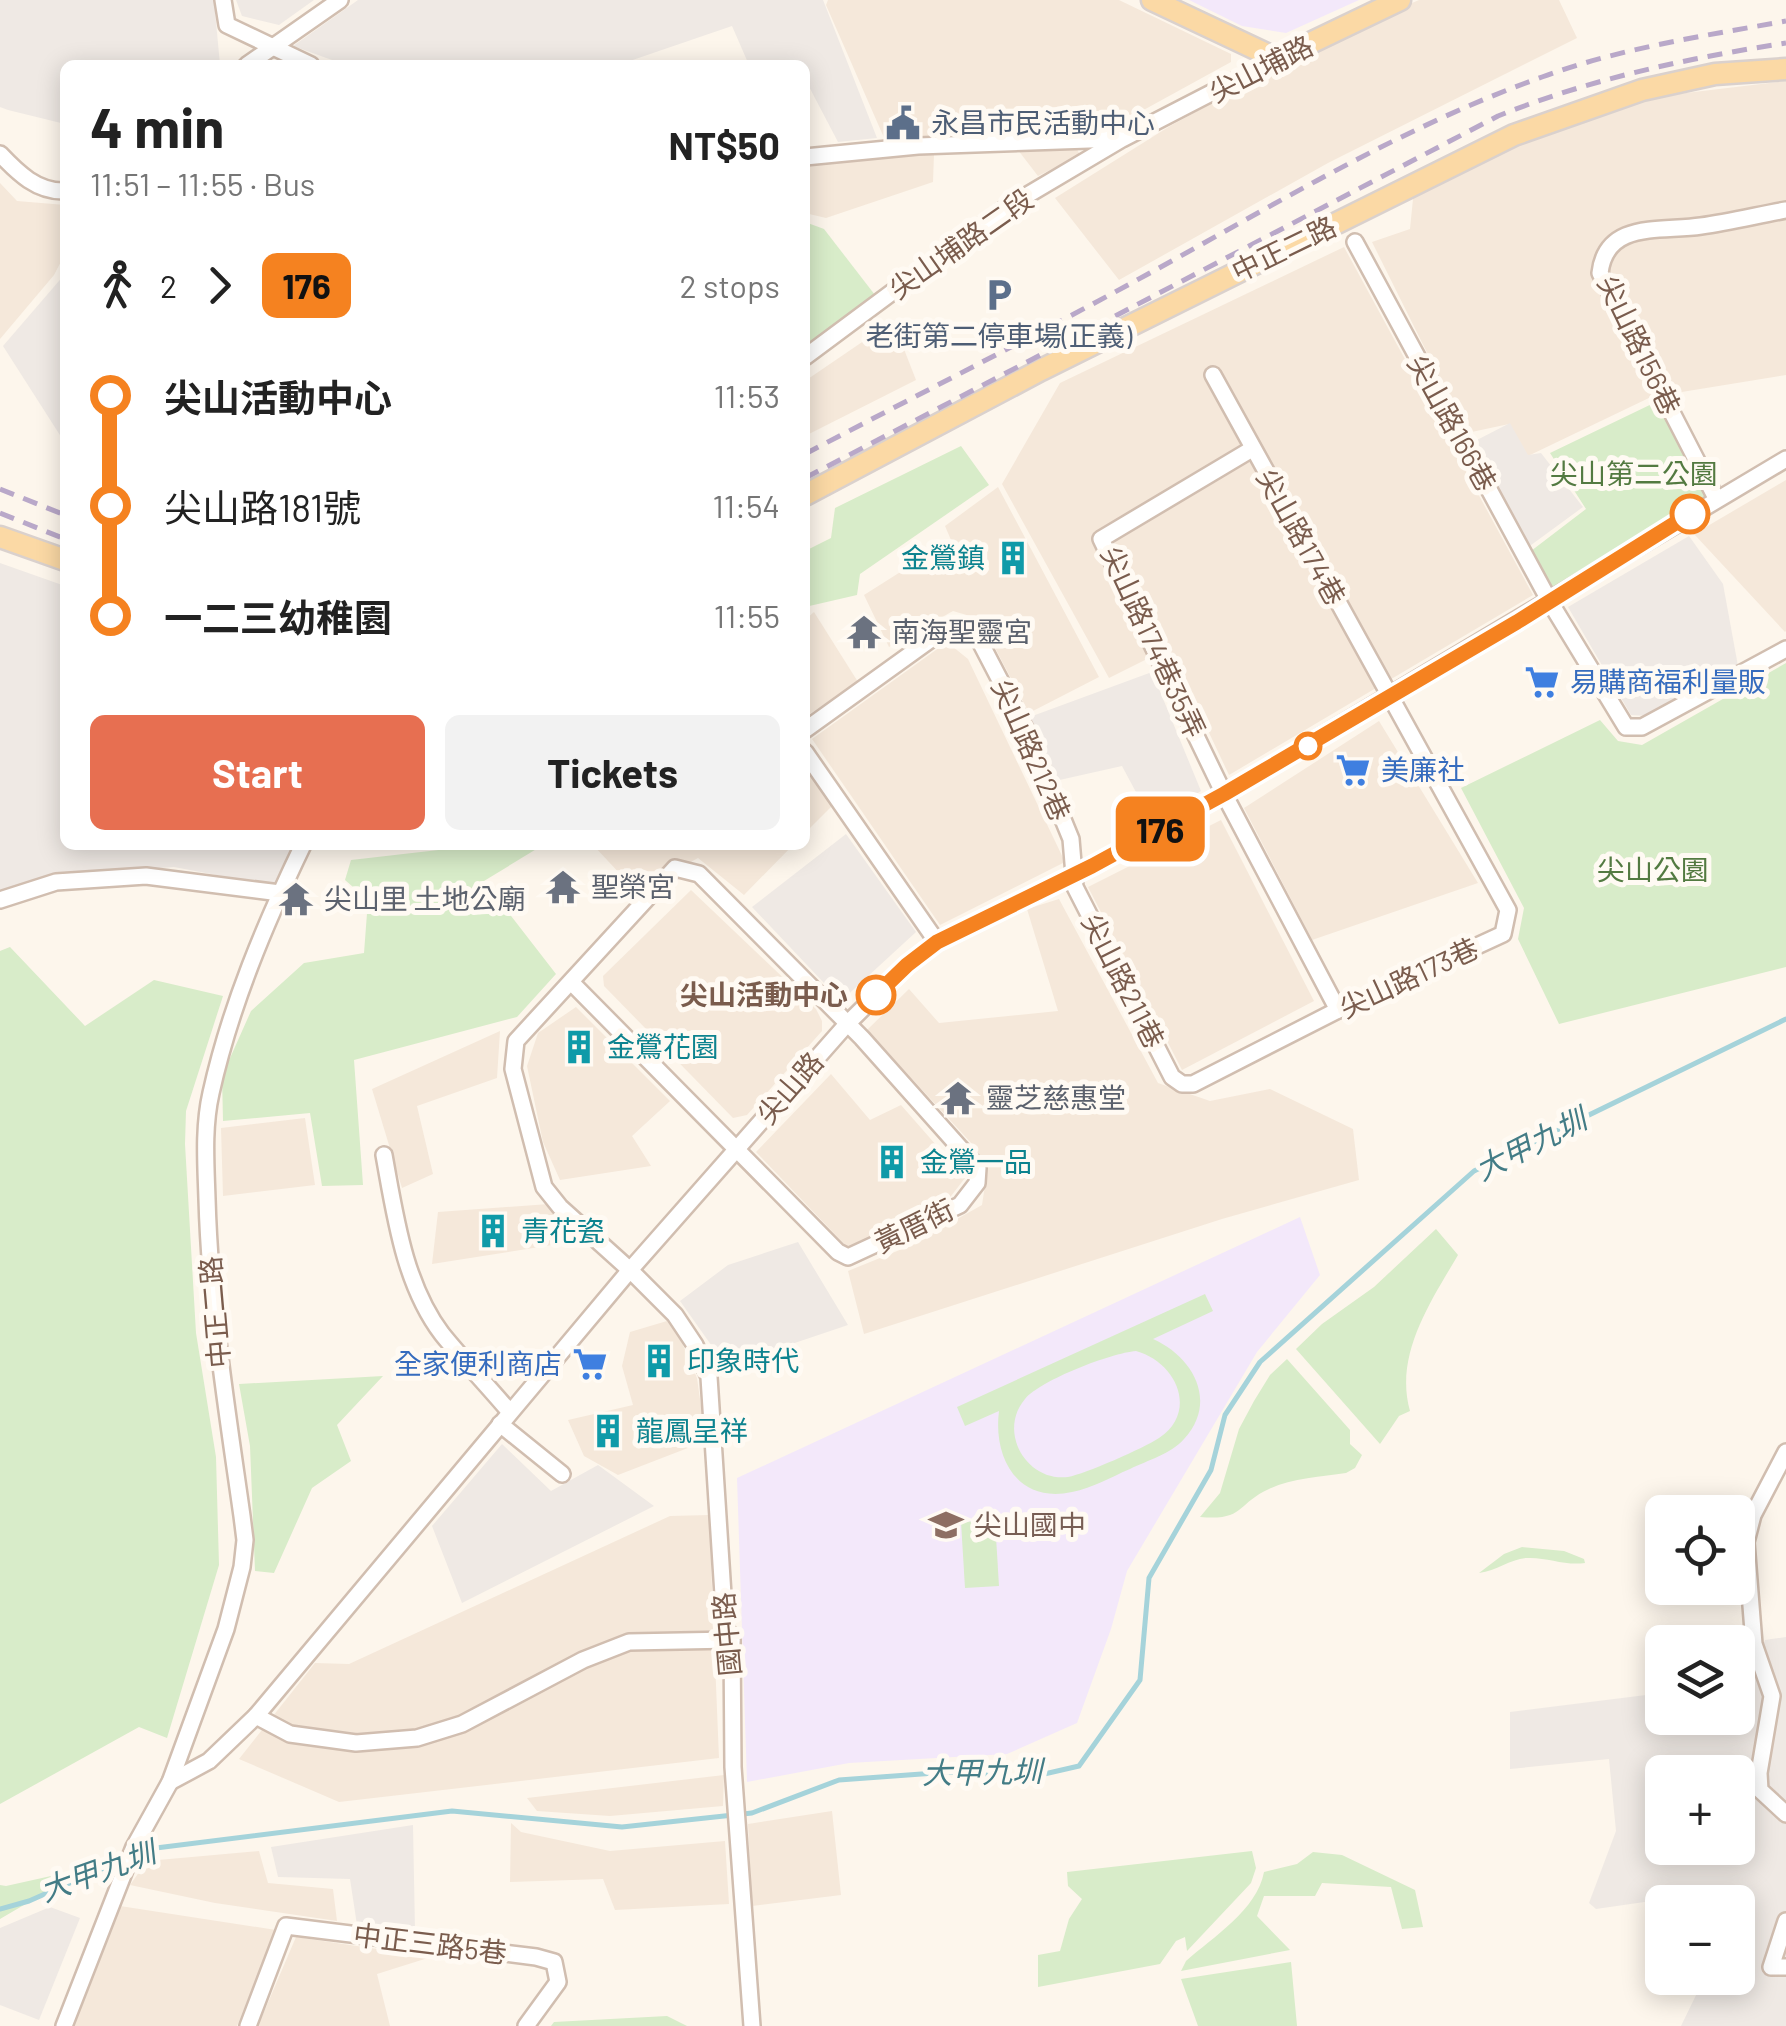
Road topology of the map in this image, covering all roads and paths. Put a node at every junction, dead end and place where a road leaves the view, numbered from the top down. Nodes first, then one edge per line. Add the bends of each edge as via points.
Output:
1 (222, 0) edge
2 (340, 0) edge
3 (1152, 0) edge
4 (1400, 0) edge
5 (271, 47) junction
6 (1277, 58) junction
7 (254, 60) edge
8 (301, 60) edge
9 (1786, 69) edge
10 (1122, 139) junction
11 (0, 154) edge
12 (810, 157) edge
13 (60, 190) edge
14 (1786, 210) edge
15 (1355, 242) dead end
16 (810, 353) edge
17 (1213, 375) dead end
18 (1252, 449) junction
19 (1786, 460) edge
20 (810, 492) edge
21 (1716, 498) junction
22 (0, 538) edge
23 (60, 558) edge
24 (1550, 602) junction
25 (1786, 649) edge
26 (1391, 698) junction
27 (810, 727) edge
28 (810, 759) edge
29 (1224, 794) junction
30 (301, 850) edge
31 (1076, 872) junction
32 (280, 893) junction
33 (0, 900) edge
34 (937, 942) junction
35 (571, 982) junction
36 (1338, 1010) junction
37 (847, 1024) junction
38 (1182, 1084) joint
39 (737, 1149) junction
40 (384, 1156) dead end
41 (630, 1270) junction
42 (505, 1417) junction
43 (1786, 1452) edge
44 (562, 1474) dead end
45 (732, 1640) junction
46 (256, 1716) junction
47 (170, 1782) junction
48 (1786, 1814) edge
49 (1786, 1921) edge
50 (1786, 1967) edge
51 (64, 2026) edge
52 (248, 2026) edge
53 (526, 2026) edge
54 (752, 2026) edge

1 - 5 street via 227,25
2 - 5 street
3 - 6 main road
4 - 6 main road, 尖山埔路
5 - 7 street
5 - 8 street
6 - 10 street, 尖山埔路
9 - 20 main road, 中正二路 via 1715,74 1642,90 1514,134
10 - 12 street
10 - 16 street, 尖山埔路二段 via 1004,209
11 - 13 street via 19,174
14 - 21 street, 尖山路156巷 via 1699,227 1637,230 1602,255 1600,273
15 - 24 street, 尖山路166巷
17 - 18 street, 尖山路174巷
18 - 26 street, 尖山路174巷
18 - 29 street, 尖山路174巷35弄 via 1101,539
19 - 21 street, 尖山路
21 - 24 street, 尖山路
22 - 23 main road
24 - 25 street, 尖山路166巷 via 1626,727 1642,726
24 - 26 street, 尖山路
26 - 29 street, 尖山路
26 - 36 street, 尖山路173巷 via 1508,910 1504,934
27 - 31 street, 尖山路212巷 via 946,630 956,626 976,634 1028,734 1071,839
28 - 34 street
29 - 31 street, 尖山路
29 - 36 street
30 - 32 street, 中正二路
31 - 34 street, 尖山路
31 - 38 street, 尖山路211巷 via 1075,887 1139,1018
32 - 33 street via 146,876 56,882
32 - 47 street, 中正二路 via 235,1002 207,1121 216,1344 244,1528 242,1566 226,1630
34 - 37 street, 尖山路
35 - 37 street, 國中路 via 675,868 699,874
35 - 39 street
35 - 41 street, 國中路 via 516,1041 513,1069 544,1187
36 - 38 street, 尖山路173巷
37 - 39 street, 尖山路
37 - 39 street, 黃厝街 via 978,1168 971,1194 848,1258
39 - 41 street, 尖山路
40 - 42 street via 416,1286 440,1331
41 - 42 street, 尖山路
41 - 45 street, 國中路 via 676,1316 709,1376 725,1626
42 - 44 street
42 - 46 street, 尖山路
43 - 48 street via 1752,1515 1746,1542 1754,1644 1772,1696 1760,1790
45 - 46 street via 629,1642 462,1724 417,1738 356,1743 290,1734
45 - 54 street, 國中路
46 - 47 street, 尖山路 via 208,1760
47 - 51 street, 中正二路 via 131,1856
49 - 50 street via 1770,1967
52 - 53 street, 中正三路5巷 via 286,1926 554,1962 558,1982

